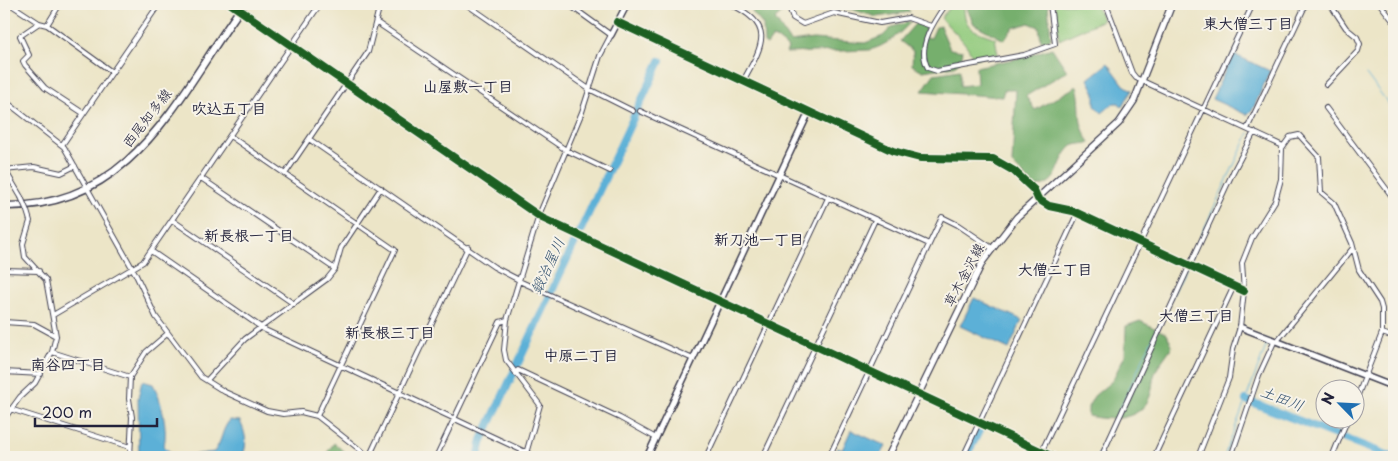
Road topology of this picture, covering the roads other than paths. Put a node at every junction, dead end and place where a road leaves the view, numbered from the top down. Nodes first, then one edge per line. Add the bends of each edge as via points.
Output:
1 (10, 4) edge
2 (60, 4) edge
3 (159, 4) edge
4 (231, 4) edge
5 (244, 4) edge
6 (320, 4) edge
7 (380, 4) edge
8 (466, 4) edge
9 (568, 4) edge
10 (627, 4) edge
11 (730, 4) edge
12 (788, 4) edge
13 (946, 4) edge
14 (1050, 4) edge
15 (1106, 4) edge
16 (1172, 4) edge
17 (1253, 4) edge
18 (1306, 4) edge
19 (1330, 4) edge
20 (1380, 4) edge
21 (240, 10) junction
22 (376, 22) junction
23 (617, 22) junction
24 (1394, 22) edge
25 (40, 23) junction
26 (47, 24) junction
27 (931, 26) junction
28 (611, 35) junction
29 (291, 46) junction
30 (112, 72) junction
31 (743, 81) junction
32 (1143, 81) junction
33 (346, 83) junction
34 (1326, 85) dead end
35 (589, 89) junction
36 (4, 100) edge
37 (1326, 108) dead end
38 (1203, 109) junction
39 (634, 111) dead end
40 (640, 112) dead end
41 (809, 112) junction
42 (83, 114) junction
43 (1247, 129) junction
44 (1254, 132) junction
45 (230, 136) junction
46 (309, 139) junction
47 (62, 145) junction
48 (1283, 146) junction
49 (566, 150) junction
50 (75, 166) junction
51 (4, 170) edge
52 (609, 171) dead end
53 (285, 174) junction
54 (779, 176) junction
55 (201, 178) junction
56 (381, 188) junction
57 (86, 189) junction
58 (828, 198) junction
59 (1038, 198) junction
60 (1394, 199) edge
61 (4, 206) edge
62 (1076, 214) junction
63 (539, 215) junction
64 (172, 220) junction
65 (874, 220) junction
66 (357, 224) junction
67 (929, 244) junction
68 (1140, 244) junction
69 (468, 247) junction
70 (992, 248) junction
71 (1353, 248) junction
72 (151, 251) junction
73 (1190, 267) junction
74 (132, 269) junction
75 (335, 269) junction
76 (4, 270) edge
77 (39, 270) junction
78 (519, 281) junction
79 (1233, 288) junction
80 (1244, 291) junction
81 (720, 301) junction
82 (294, 304) junction
83 (53, 315) junction
84 (507, 320) junction
85 (4, 322) edge
86 (769, 324) junction
87 (1240, 326) junction
88 (262, 327) junction
89 (1382, 333) junction
90 (167, 334) junction
91 (56, 336) junction
92 (1394, 338) edge
93 (1276, 340) junction
94 (816, 346) junction
95 (52, 352) junction
96 (694, 359) junction
97 (341, 366) junction
98 (870, 371) junction
99 (4, 372) edge
100 (515, 372) junction
101 (40, 374) junction
102 (1364, 375) junction
103 (130, 377) junction
104 (1363, 378) edge
105 (208, 380) junction
106 (1394, 387) edge
107 (400, 393) junction
108 (919, 394) junction
109 (10, 409) junction
110 (317, 416) junction
111 (454, 419) junction
112 (4, 420) edge
113 (979, 422) junction
114 (1344, 428) edge
115 (656, 438) junction
116 (130, 447) junction
117 (1042, 452) junction
118 (525, 455) edge
119 (130, 457) edge
120 (369, 457) edge
121 (436, 457) edge
122 (536, 457) edge
123 (647, 457) edge
124 (706, 457) edge
125 (763, 457) edge
126 (829, 457) edge
127 (888, 457) edge
128 (963, 457) edge
129 (1039, 457) edge
130 (1053, 457) edge
131 (1101, 457) edge
132 (1154, 457) edge
133 (1198, 457) edge
134 (1231, 457) edge
135 (1332, 457) edge

1 - 25 street
2 - 26 street
3 - 30 street
4 - 21 street
5 - 21 main road, 西尾知多線
6 - 29 street
7 - 22 street
8 - 35 street
9 - 28 street
10 - 23 street
11 - 31 street via 753,17 762,33 760,50
12 - 27 street via 793,18 803,24 834,13 880,23 908,18
13 - 27 street
14 - 27 street via 1055,44 1024,55 945,70 928,68 924,62
15 - 32 street via 1132,73
16 - 32 main road, 草木金沢線
17 - 38 street
18 - 43 street
19 - 34 street via 1346,28 1358,37 1360,44 1358,51
20 - 24 street
21 - 29 street
21 - 57 main road, 西尾知多線 via 144,146 112,174
22 - 33 street via 368,52
22 - 49 street
23 - 28 street
23 - 31 street
25 - 26 street
25 - 42 street via 20,36 29,56 23,61 24,65 45,88
26 - 30 street
28 - 35 street
29 - 33 street
29 - 45 street
30 - 42 street
31 - 41 street
32 - 38 street
32 - 59 main road, 草木金沢線 via 1119,124
33 - 46 street
33 - 63 street
35 - 39 street
35 - 49 street
36 - 47 street
37 - 60 street
38 - 43 street
38 - 68 street
40 - 54 street
41 - 54 street
41 - 59 street via 907,155 993,159 1014,171
42 - 47 street
43 - 44 street
44 - 48 street
44 - 73 street via 1232,172
45 - 53 street
45 - 55 street
46 - 53 street
46 - 56 street
47 - 50 street
48 - 71 street via 1290,137 1299,135 1319,157 1321,192 1334,203
48 - 80 street via 1275,201 1252,238 1242,263
49 - 52 street
49 - 63 street
50 - 51 street via 61,173 34,167
50 - 57 street
51 - 77 street, bridge via 21,197 30,221 23,244 25,257
53 - 66 street
54 - 58 street
54 - 81 street
55 - 64 street
55 - 75 street
56 - 66 street
56 - 69 street
57 - 61 main road, 西尾知多線 via 53,201
57 - 74 street
58 - 65 street
58 - 86 street
59 - 62 street via 1052,207
59 - 70 main road, 草木金沢線
62 - 68 street
62 - 113 street
63 - 78 street
63 - 81 street
64 - 72 street
64 - 82 street
65 - 67 street
65 - 94 street
66 - 75 street via 341,248
66 - 97 street via 395,250
67 - 70 street via 942,217
67 - 98 street
68 - 73 street
68 - 117 street
69 - 78 street
69 - 107 street
70 - 108 main road, 草木金沢線
71 - 89 street via 1359,270 1380,302
71 - 93 street
72 - 74 street
72 - 88 street
73 - 79 street
73 - 131 street
74 - 83 street
74 - 90 street
75 - 82 street via 324,282
76 - 77 street
77 - 83 street via 46,280
78 - 84 street
78 - 96 street
79 - 80 street
79 - 132 street
80 - 87 street
81 - 86 street
81 - 96 street
82 - 88 street
83 - 91 street
84 - 100 street via 504,354
84 - 111 street via 500,322
85 - 91 street via 34,324
86 - 94 street
86 - 124 street
87 - 93 street
87 - 133 street via 1226,387
88 - 97 street
88 - 105 street via 245,339
89 - 92 street
89 - 102 street
90 - 103 street via 146,352
90 - 105 street via 194,370
91 - 95 street
93 - 102 street
93 - 134 street
94 - 98 street
94 - 125 street
95 - 101 street
95 - 103 street
96 - 115 street
97 - 107 street
97 - 110 street
98 - 108 street
98 - 126 street
99 - 101 street
100 - 115 street via 518,370
100 - 118 street via 540,404
101 - 109 street
102 - 104 street
102 - 106 street
103 - 116 street
105 - 110 street via 225,392 267,411
107 - 111 street
107 - 120 street
108 - 113 street
108 - 127 main road, 草木金沢線
109 - 112 street
109 - 116 street
110 - 120 street
111 - 118 street
111 - 121 street
113 - 117 street
113 - 128 street
114 - 135 street
115 - 123 street
116 - 119 street
117 - 129 street
117 - 130 street
118 - 122 street

